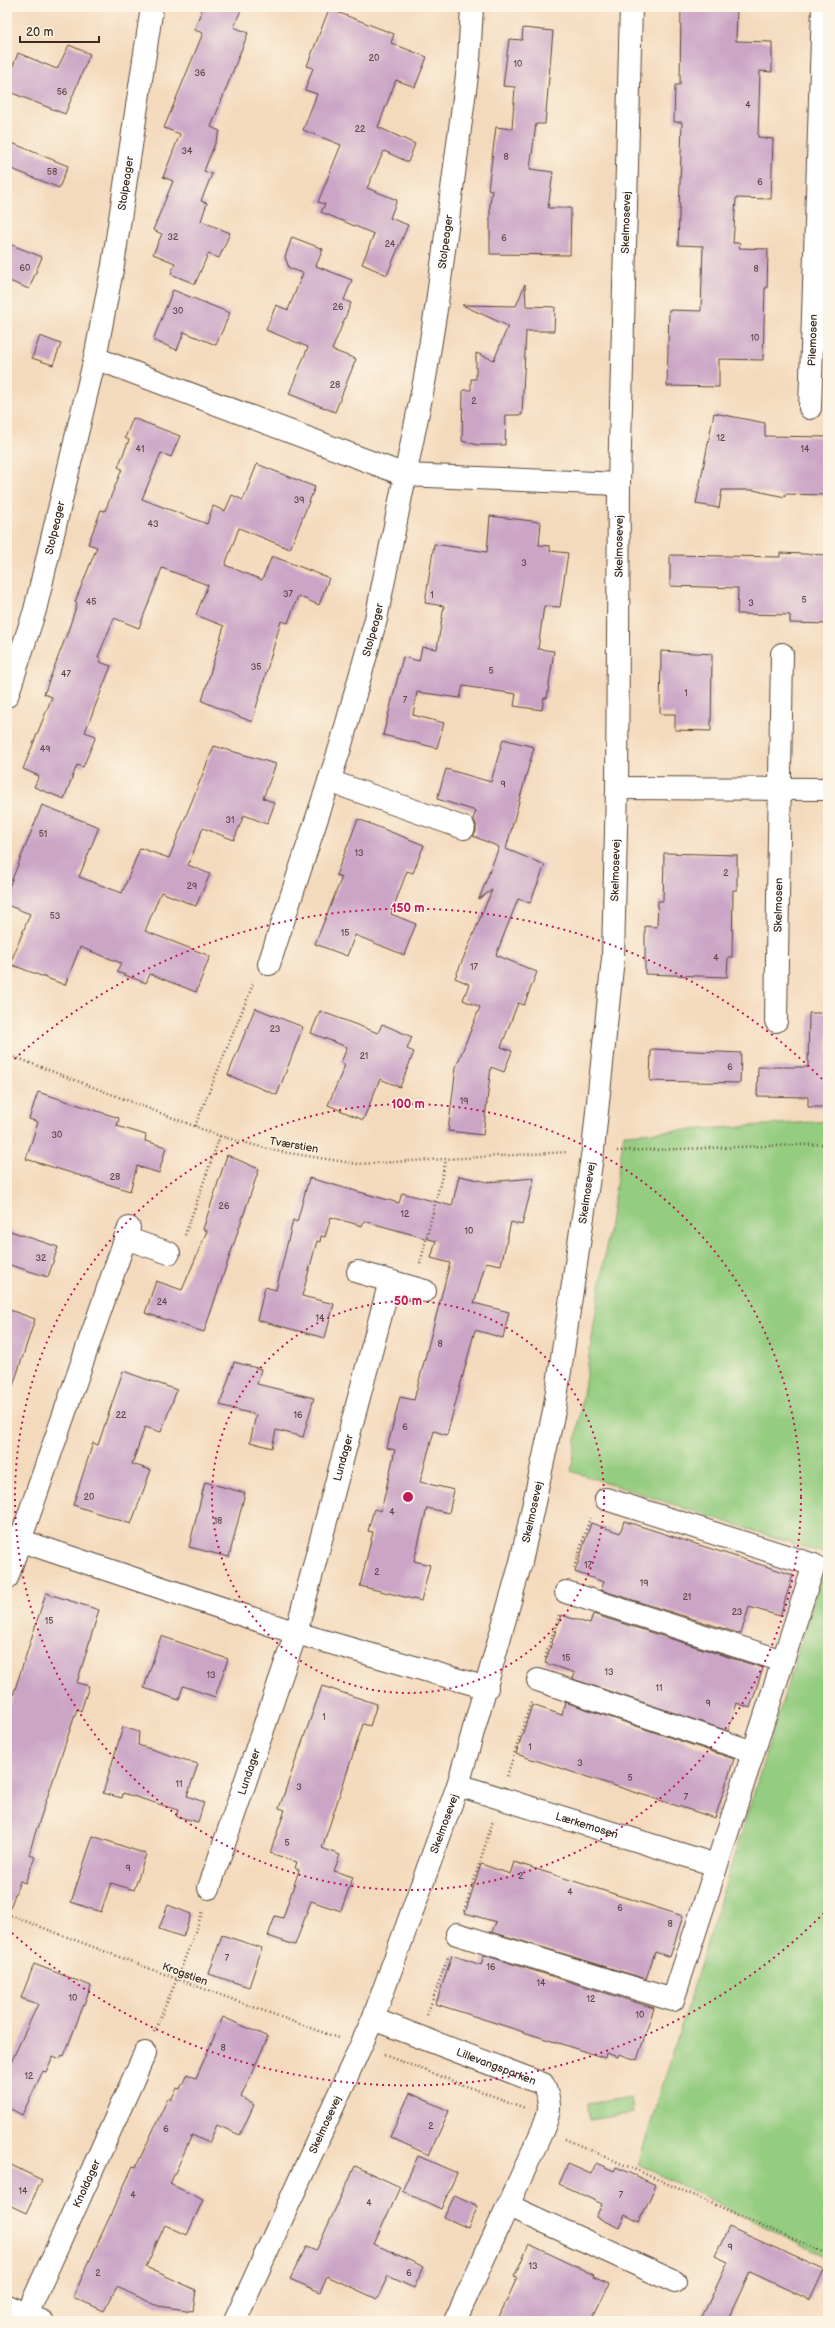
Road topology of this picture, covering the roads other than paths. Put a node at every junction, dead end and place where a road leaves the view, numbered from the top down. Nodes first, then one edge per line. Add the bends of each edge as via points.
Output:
1 (152, 7) edge
2 (472, 7) edge
3 (630, 7) edge
4 (823, 7) edge
5 (95, 358) junction
6 (810, 408) dead end
7 (405, 475) junction
8 (619, 484) junction
9 (782, 654) dead end
10 (7, 696) edge
11 (329, 781) junction
12 (617, 788) junction
13 (781, 789) junction
14 (828, 789) edge
15 (464, 828) dead end
16 (269, 964) road end
17 (776, 1021) dead end
18 (169, 1253) road end
19 (358, 1272) dead end
20 (390, 1281) junction
21 (419, 1290) road end
22 (606, 1499) road end
23 (13, 1538) edge
24 (7, 1578) edge
25 (566, 1592) road end
26 (296, 1633) junction
27 (783, 1661) junction
28 (538, 1680) road end
29 (487, 1688) junction
30 (753, 1752) junction
31 (458, 1784) junction
32 (716, 1865) junction
33 (209, 1888) road end
34 (457, 1934) road end
35 (372, 2019) junction
36 (145, 2053) road end
37 (509, 2206) junction
38 (675, 2282) dead end
39 (7, 2306) edge
40 (31, 2319) edge
41 (235, 2321) edge
42 (455, 2321) edge

1 - 5 street, Stolpeager via 113,265
2 - 7 street, Stolpeager via 469,60 438,303
3 - 8 street, Skelmosevej
4 - 6 street, Pilemosen
5 - 7 street
5 - 10 street, Stolpeager via 35,610
7 - 8 street
7 - 11 street, Stolpeager via 376,619
8 - 12 street, Skelmosevej
9 - 13 street, Skelmosen
11 - 15 street
11 - 16 street, Stolpeager
12 - 13 street
12 - 29 street, Skelmosevej via 613,958 593,1150 554,1411 521,1562
13 - 14 street
13 - 17 street, Skelmosen
18 - 23 street via 127,1233
19 - 20 street
20 - 21 street
20 - 26 street, Lundager
22 - 27 street via 814,1565
23 - 24 street
23 - 26 street
25 - 27 street
26 - 29 street
26 - 33 street, Lundager
27 - 30 street
28 - 30 street
29 - 31 street, Skelmosevej
30 - 32 street
31 - 32 street, Lærkemosen
31 - 35 street, Skelmosevej
32 - 34 street via 672,2000
35 - 37 street, Lillevangsparken via 543,2084 550,2098 546,2123
35 - 41 street, Skelmosevej
36 - 40 street, Knoldager
37 - 38 street
37 - 42 street, Lillevangsparken
39 - 40 street, Knoldager

